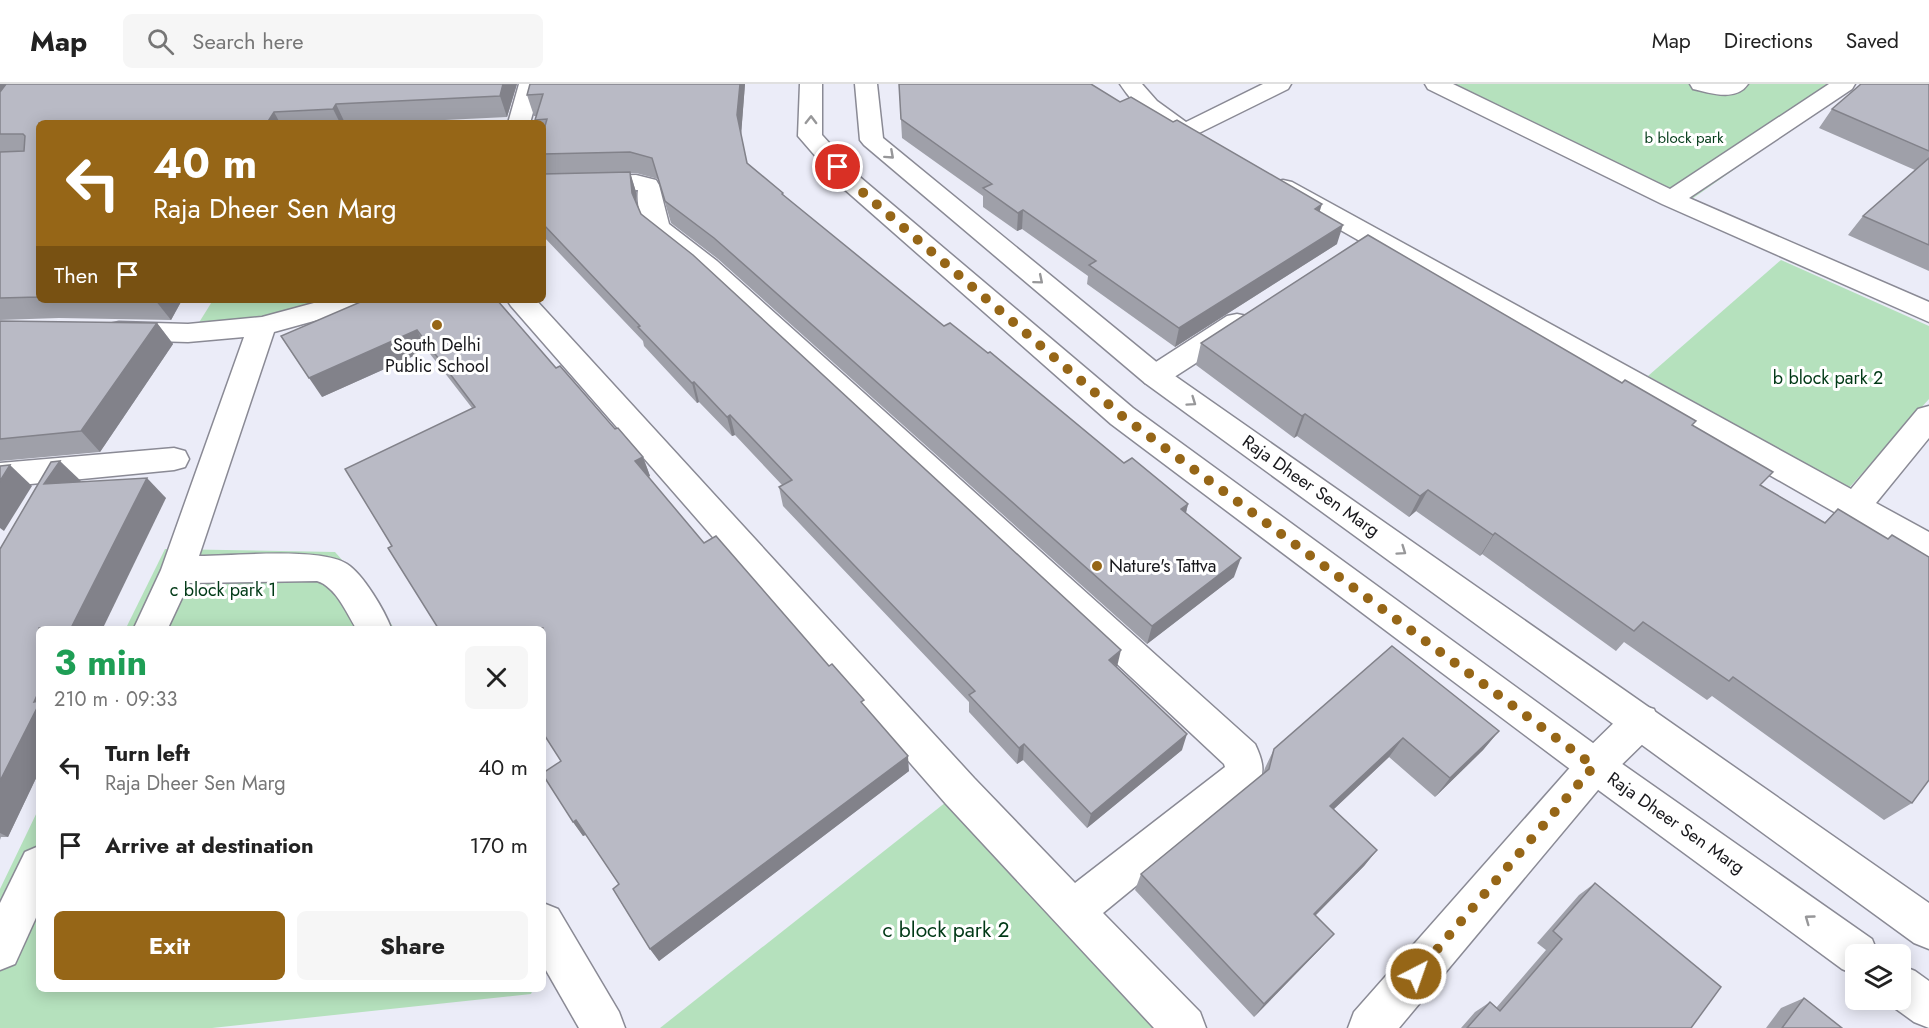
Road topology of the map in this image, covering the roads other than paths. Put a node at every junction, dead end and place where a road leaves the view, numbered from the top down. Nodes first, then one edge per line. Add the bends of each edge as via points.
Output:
1 (530, 84) edge
2 (811, 84) edge
3 (866, 84) edge
4 (1131, 84) edge
5 (1280, 84) edge
6 (1436, 84) edge
7 (1701, 84) edge
8 (1737, 84) edge
9 (1844, 84) edge
10 (520, 120) edge
11 (1186, 132) junction
12 (1217, 149) edge
13 (1258, 173) edge
14 (546, 185) edge
15 (1671, 199) junction
16 (347, 303) edge
17 (524, 303) edge
18 (1262, 306) edge
19 (1929, 313) edge
20 (262, 326) junction
21 (94, 330) edge
22 (1155, 376) junction
23 (1929, 417) edge
24 (174, 459) dead end
25 (61, 470) junction
26 (0, 475) edge
27 (43, 500) edge
28 (1854, 508) junction
29 (1929, 548) edge
30 (178, 570) junction
31 (152, 626) edge
32 (373, 626) edge
33 (1641, 721) junction
34 (1594, 766) junction
35 (36, 872) edge
36 (1073, 911) junction
37 (1929, 928) edge
38 (546, 929) edge
39 (1845, 945) edge
40 (0, 949) edge
41 (1911, 994) edge
42 (1929, 1007) edge
43 (603, 1028) edge
44 (1184, 1028) edge
45 (1370, 1028) edge

1 - 10 street
34 -> 2 street, Raja Dheer Sen Marg via 1122,416 852,183 810,136
3 -> 22 street, Raja Dheer Sen Marg via 872,140
4 - 11 street via 1152,109
5 - 11 street
6 - 15 street
7 - 8 street via 1725,89
9 - 15 street
11 - 12 street
13 - 28 street via 1360,243
14 - 36 street via 646,185 657,227 708,267 1242,756 1245,774
15 - 19 street
16 - 20 street
17 - 36 street via 960,791
18 - 22 street
20 - 21 street via 188,333
20 - 30 street
22 -> 33 street, Raja Dheer Sen Marg
23 - 28 street
24 - 25 street
25 - 26 street
25 - 27 street
28 - 29 street
30 - 31 street
30 - 32 street via 317,568 335,573 349,587
33 - 34 street
33 - 37 street, Raja Dheer Sen Marg
39 -> 34 street, Raja Dheer Sen Marg
34 - 45 street
35 - 40 street
36 - 44 street
38 - 43 street
41 - 42 street

